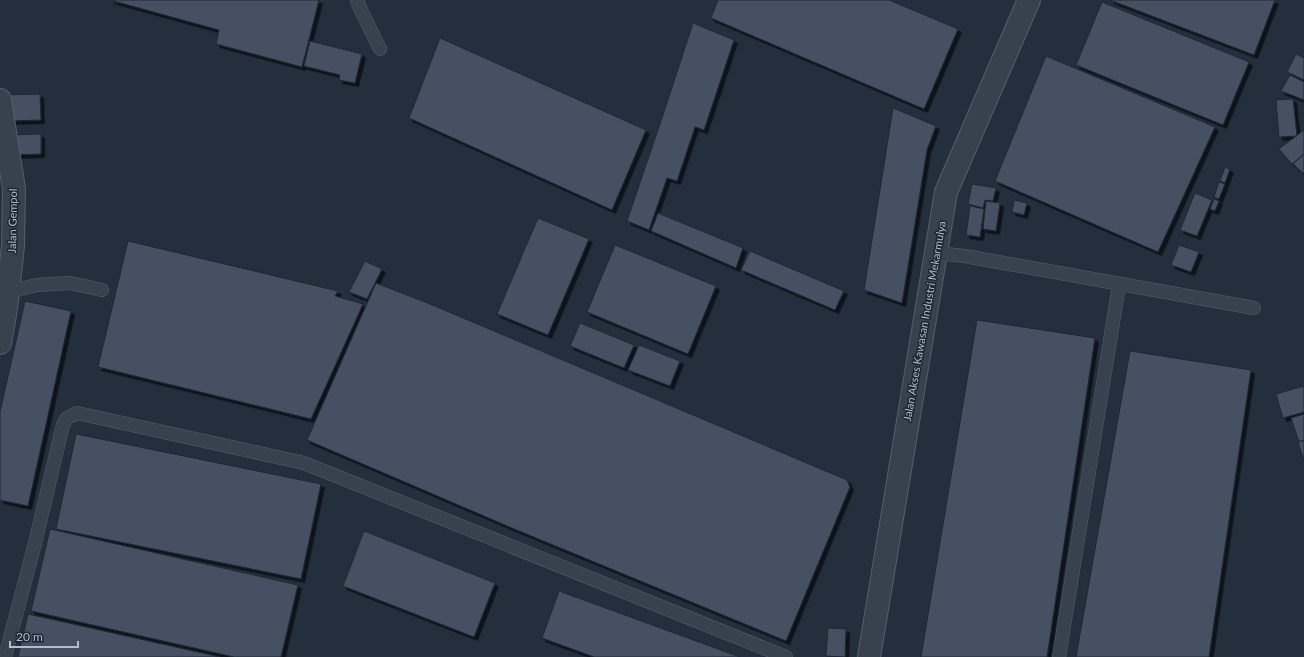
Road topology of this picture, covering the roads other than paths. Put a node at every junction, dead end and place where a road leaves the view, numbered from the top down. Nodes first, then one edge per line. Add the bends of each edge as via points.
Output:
1 (357, 0) edge
2 (1029, 0) edge
3 (380, 49) dead end
4 (0, 100) edge
5 (3, 144) edge
6 (936, 253) junction
7 (1119, 284) junction
8 (102, 290) dead end
9 (8, 292) junction
10 (1254, 308) dead end
11 (0, 343) edge
12 (5, 657) edge
13 (786, 657) edge
14 (869, 657) edge
15 (1059, 657) edge

1 - 3 lane
2 - 6 street, Jalan Akses Kawasan Industri Mekarmulya via 946,192
4 - 5 street, Jalan Gempol
5 - 9 street, Jalan Gempol via 14,189 13,246
6 - 7 lane
6 - 14 street, Jalan Akses Kawasan Industri Mekarmulya
7 - 10 lane
7 - 15 lane
8 - 9 lane via 70,283 37,285
9 - 11 street, Jalan Gempol
12 - 13 lane via 63,425 67,418 77,413 304,463

